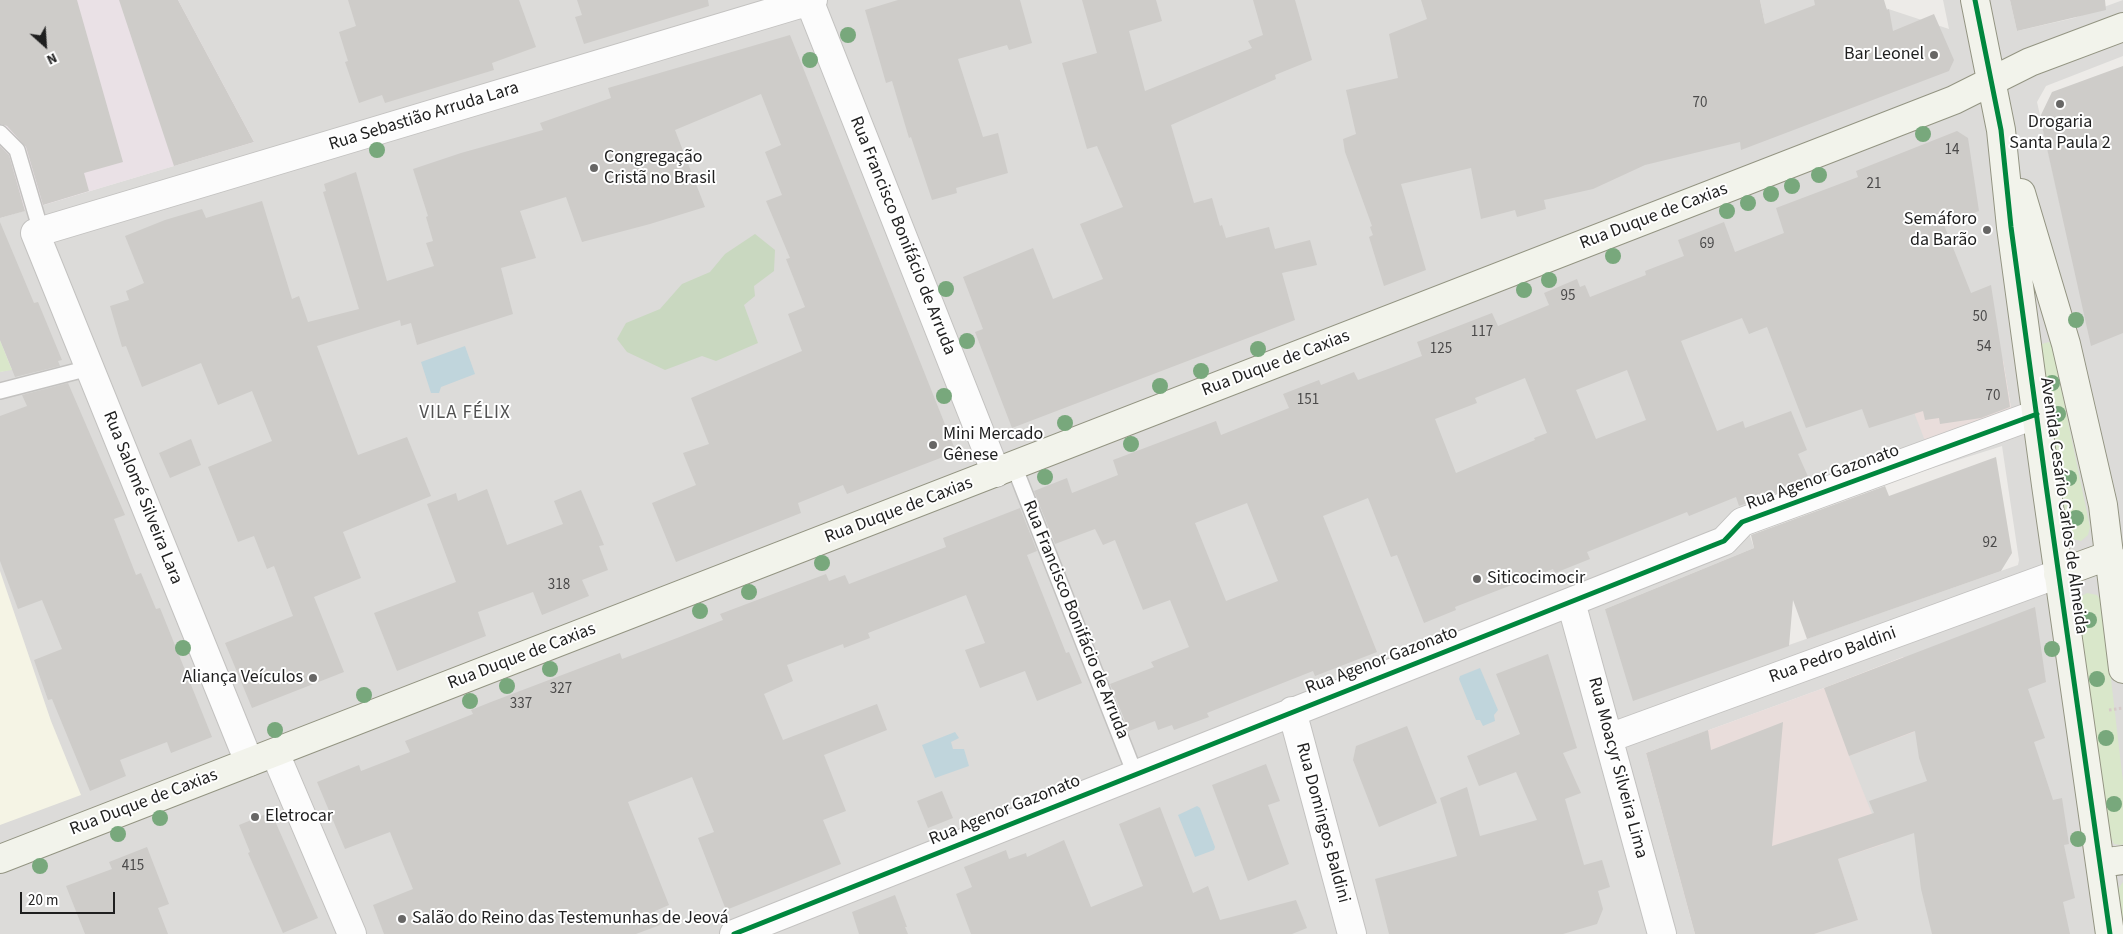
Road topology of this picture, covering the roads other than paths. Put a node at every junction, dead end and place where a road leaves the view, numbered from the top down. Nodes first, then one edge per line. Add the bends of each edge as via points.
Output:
1 (810, 0) edge
2 (1975, 0) edge
3 (2123, 27) edge
4 (1992, 81) junction
5 (2002, 130) junction
6 (0, 133) edge
7 (38, 232) junction
8 (89, 368) junction
9 (0, 391) edge
10 (2037, 414) junction
11 (1005, 469) junction
12 (2110, 555) junction
13 (2058, 574) junction
14 (1572, 602) junction
15 (2123, 669) edge
16 (1292, 711) junction
17 (1608, 738) junction
18 (274, 753) junction
19 (249, 762) junction
20 (1136, 774) junction
21 (0, 859) edge
22 (2112, 861) edge
23 (352, 934) edge
24 (734, 934) edge
25 (1352, 934) edge
26 (1662, 934) edge
27 (2110, 934) edge

1 - 7 street, Rua Sebastião Arruda Lara
1 - 11 street, Rua Francisco Bonifácio de Arruda
2 - 4 main road, Avenida Cesário Carlos de Almeida
3 - 4 main road, Rua Duque de Caxias via 2030,62
4 - 5 main road, Avenida Cesário Carlos de Almeida
4 - 11 main road, Rua Duque de Caxias via 1954,100
5 - 10 main road, Avenida Cesário Carlos de Almeida via 2011,227
5 - 12 main road, Avenida Cesário Carlos de Almeida via 2066,344 2103,505
6 - 7 lane via 17,150
7 - 8 street, Rua Salomé Silveira Lara
8 - 9 lane
8 - 19 street, Rua Salomé Silveira Lara
10 - 13 main road, Avenida Cesário Carlos de Almeida
10 - 14 street, Rua Agenor Gazonato via 1742,522 1724,542
11 - 18 main road, Rua Duque de Caxias
11 - 20 lane, Rua Francisco Bonifácio de Arruda
12 - 13 main road
12 - 15 main road, Avenida Cesário Carlos de Almeida
13 - 17 street, Rua Pedro Baldini
13 - 22 main road, Avenida Cesário Carlos de Almeida
14 - 16 street, Rua Agenor Gazonato
14 - 17 street, Rua Moacyr Silveira Lima
16 - 20 street, Rua Agenor Gazonato
16 - 25 street, Rua Domingos Baldini
17 - 26 street, Rua Moacyr Silveira Lima
18 - 19 main road, Rua Duque de Caxias
18 - 23 street
19 - 21 main road, Rua Duque de Caxias
20 - 24 street, Rua Agenor Gazonato
22 - 27 main road, Avenida Cesário Carlos de Almeida

